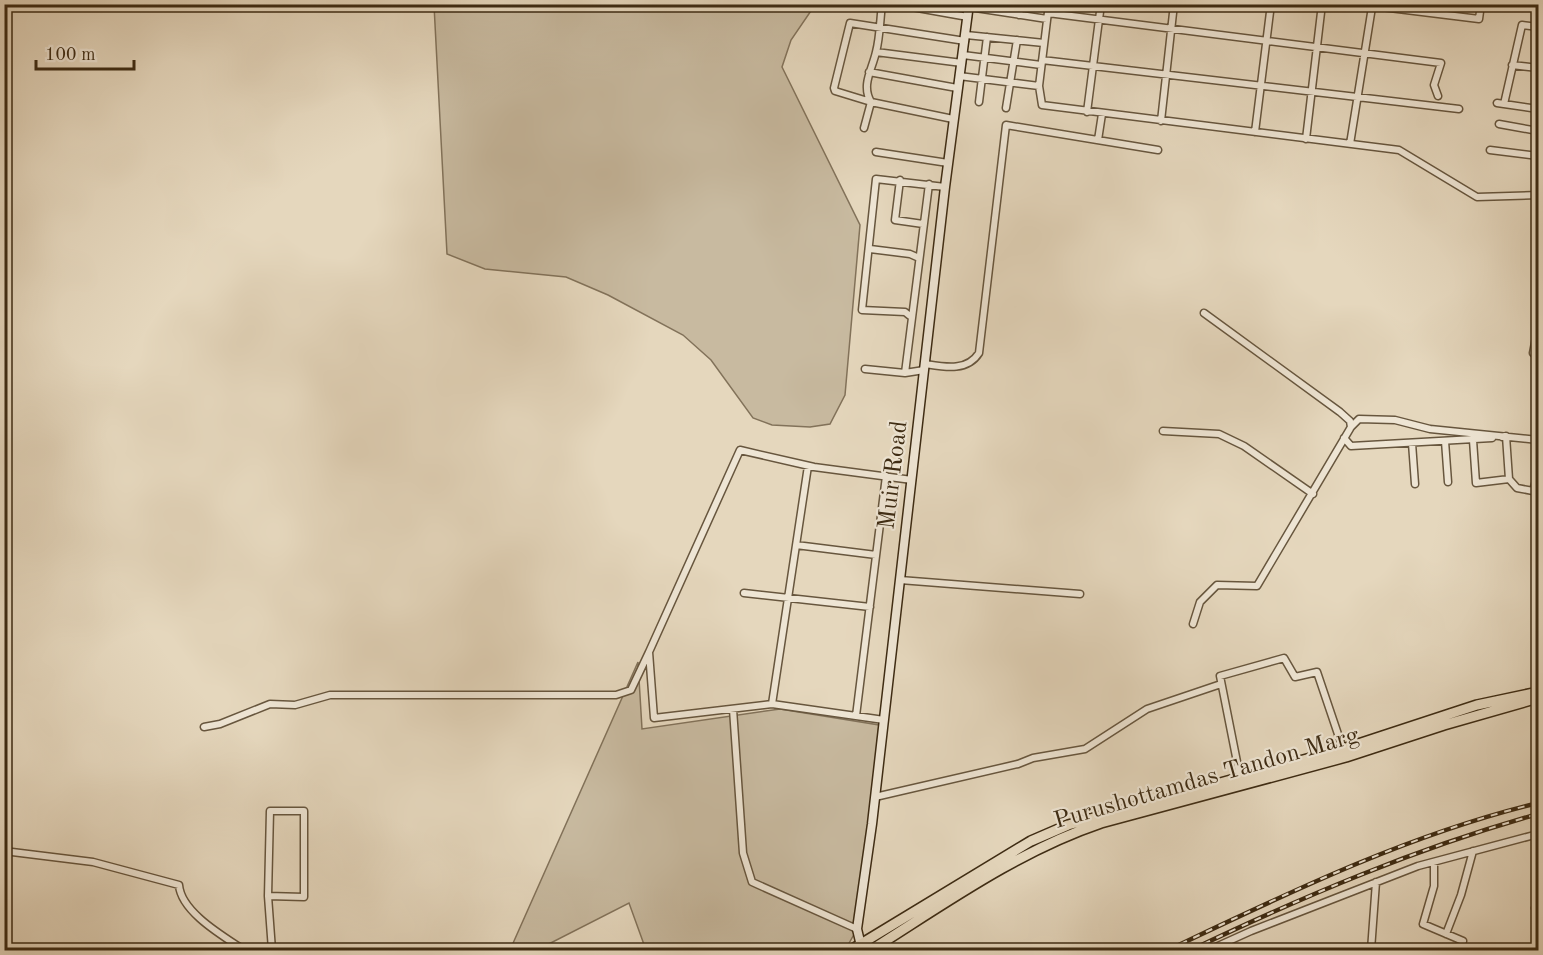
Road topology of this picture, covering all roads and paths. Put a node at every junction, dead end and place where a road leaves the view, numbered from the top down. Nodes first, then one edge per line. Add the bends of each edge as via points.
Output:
1 (882, 4) edge
2 (895, 4) edge
3 (1021, 4) edge
4 (1049, 4) edge
5 (1101, 4) edge
6 (1174, 4) edge
7 (1271, 4) edge
8 (1322, 4) edge
9 (1357, 4) edge
10 (1480, 4) edge
11 (969, 6) edge
12 (1372, 7) junction
13 (1019, 15) junction
14 (1047, 16) junction
15 (968, 17) junction
16 (1099, 20) junction
17 (880, 26) junction
18 (1539, 27) edge
19 (1171, 29) junction
20 (987, 37) junction
21 (965, 38) junction
22 (1017, 40) junction
23 (1266, 42) junction
24 (1044, 43) junction
25 (1316, 46) junction
26 (876, 52) junction
27 (1364, 54) junction
28 (985, 57) junction
29 (962, 59) junction
30 (1014, 61) junction
31 (1042, 62) junction
32 (1512, 64) junction
33 (1093, 66) junction
34 (1539, 68) edge
35 (869, 72) junction
36 (1166, 75) junction
37 (958, 76) junction
38 (982, 79) junction
39 (1012, 82) junction
40 (1039, 86) junction
41 (1262, 86) junction
42 (957, 88) junction
43 (1312, 92) junction
44 (1438, 96) dead end
45 (1356, 97) junction
46 (871, 102) junction
47 (979, 102) dead end
48 (1006, 108) dead end
49 (1459, 109) dead end
50 (1539, 109) edge
51 (1087, 112) junction
52 (1102, 114) junction
53 (953, 119) junction
54 (1161, 121) junction
55 (1499, 124) dead end
56 (864, 128) dead end
57 (1539, 131) edge
58 (1255, 132) junction
59 (1306, 139) junction
60 (1098, 140) junction
61 (1350, 144) junction
62 (1158, 150) dead end
63 (1490, 150) dead end
64 (876, 152) dead end
65 (1539, 156) edge
66 (948, 163) junction
67 (900, 180) junction
68 (929, 184) junction
69 (945, 187) junction
70 (1539, 195) edge
71 (923, 224) junction
72 (870, 249) junction
73 (919, 258) junction
74 (1204, 313) dead end
75 (910, 316) junction
76 (1539, 327) edge
77 (1539, 358) edge
78 (925, 367) junction
79 (865, 369) dead end
80 (905, 373) junction
81 (1351, 427) junction
82 (1162, 431) dead end
83 (1506, 436) junction
84 (1344, 438) junction
85 (1473, 440) junction
86 (1539, 440) edge
87 (1445, 441) junction
88 (1412, 443) junction
89 (808, 466) junction
90 (886, 476) junction
91 (1509, 479) junction
92 (912, 480) junction
93 (1448, 482) dead end
94 (1415, 484) dead end
95 (1312, 494) junction
96 (796, 545) junction
97 (876, 555) junction
98 (900, 580) junction
99 (744, 593) dead end
100 (1080, 594) dead end
101 (788, 598) junction
102 (870, 607) junction
103 (1193, 624) dead end
104 (649, 652) junction
105 (1221, 684) junction
106 (1539, 692) edge
107 (1539, 699) edge
108 (772, 704) junction
109 (733, 709) junction
110 (856, 716) junction
111 (884, 720) junction
112 (204, 727) dead end
113 (1343, 749) junction
114 (1240, 777) junction
115 (875, 797) junction
116 (1539, 834) edge
117 (1473, 851) junction
118 (4, 852) edge
119 (1434, 862) junction
120 (1376, 882) junction
121 (268, 896) junction
122 (1539, 901) edge
123 (1535, 908) dead end
124 (857, 929) junction
125 (1446, 934) junction
126 (861, 947) edge
127 (244, 951) edge
128 (272, 951) edge
129 (851, 951) edge
130 (871, 951) edge
131 (1209, 951) edge
132 (1371, 951) edge
133 (1459, 951) edge

1 - 17 street
2 - 15 street
3 - 13 street
4 - 14 street
5 - 16 street
6 - 19 street
7 - 23 street
8 - 25 street
9 - 12 street
10 - 12 street via 1479,19
11 - 13 street
11 - 15 main road, Muir Road
12 - 27 street
13 - 14 street
14 - 16 street
14 - 24 street
15 - 21 main road, Muir Road
16 - 19 street
16 - 33 street
17 - 21 street
17 - 26 street
17 - 46 street via 848,25 834,88
18 - 32 street via 1522,25
19 - 23 street
19 - 36 street
20 - 21 street
20 - 22 street
20 - 28 street
21 - 29 main road, Muir Road
22 - 24 street
22 - 30 street
23 - 25 street
23 - 41 street
24 - 31 street
25 - 27 street
25 - 43 street
26 - 29 street
26 - 35 street
27 - 44 street via 1441,63 1434,85
27 - 45 street
28 - 29 street
28 - 30 street
28 - 38 street
29 - 37 main road, Muir Road
30 - 31 street
30 - 39 street
31 - 33 street
31 - 40 street
32 - 34 street
32 - 50 street via 1501,104
33 - 36 street
33 - 51 street
35 - 42 street
35 - 46 street via 866,93
36 - 41 street
36 - 54 street
37 - 38 street
37 - 42 main road, Muir Road
38 - 39 street
38 - 47 street
39 - 40 street
39 - 48 street
40 - 51 street via 1042,105
41 - 43 street
41 - 58 street
42 - 53 main road, Muir Road
43 - 45 street
43 - 59 street
45 - 49 street
45 - 61 street
46 - 53 street
46 - 56 street
51 - 52 street
52 - 54 street
52 - 60 street
53 - 66 main road, Muir Road
54 - 58 street
55 - 57 street
58 - 59 street
59 - 61 street
60 - 62 street
60 - 78 street via 1006,125 979,353 965,365
61 - 70 street via 1399,150 1477,197
63 - 65 street
64 - 66 street
66 - 69 main road, Muir Road
67 - 68 street
67 - 71 street via 895,220
67 - 72 street via 876,179
68 - 69 street
68 - 71 street
69 - 78 main road, Muir Road
71 - 73 street
72 - 73 street
72 - 75 street via 862,310 905,312
73 - 75 street
74 - 81 street via 1340,412
75 - 80 street
76 - 77 street via 1533,353
78 - 80 street
78 - 92 main road, Muir Road
79 - 80 street
81 - 83 street via 1359,419 1395,420 1430,429
81 - 84 street
82 - 95 street via 1219,434 1244,446
83 - 85 street
83 - 86 street
83 - 91 street
84 - 88 street via 1351,446
84 - 95 street
85 - 87 street
85 - 91 street via 1476,483
86 - 91 street via 1533,491 1517,488
87 - 88 street
87 - 93 street
88 - 94 street
89 - 90 street
89 - 96 street
89 - 104 street via 740,450
90 - 92 street
90 - 97 street
92 - 98 main road, Muir Road
95 - 103 street via 1257,586 1217,585 1200,602
96 - 97 street
96 - 101 street
97 - 102 street
98 - 100 street
98 - 111 main road, Muir Road
99 - 101 street
101 - 102 street
101 - 108 street
102 - 110 street
104 - 109 street via 654,718
104 - 112 street via 631,690 616,695 330,695 295,705 270,704
105 - 113 street via 1220,676 1284,658 1295,677 1317,672
105 - 114 street
105 - 115 street via 1147,709 1085,749
106 - 113 main road via 1477,705
107 - 130 main road, Purushottamdas Tandon Marg via 1064,836
108 - 109 street
108 - 110 street
109 - 124 street via 743,853 752,882
110 - 111 street
111 - 115 main road, Muir Road
113 - 114 main road
114 - 126 main road via 1049,832
115 - 124 main road, Muir Road
116 - 117 street
117 - 119 street
117 - 125 street
118 - 127 street via 93,862 179,885 180,894 202,921
119 - 120 street
119 - 125 street via 1434,886 1423,924
120 - 131 street
120 - 132 street
121 - 121 street via 270,811 304,812 304,897
121 - 128 street
122 - 123 street
124 - 126 main road, Muir Road
125 - 133 street via 1463,941
126 - 129 main road

